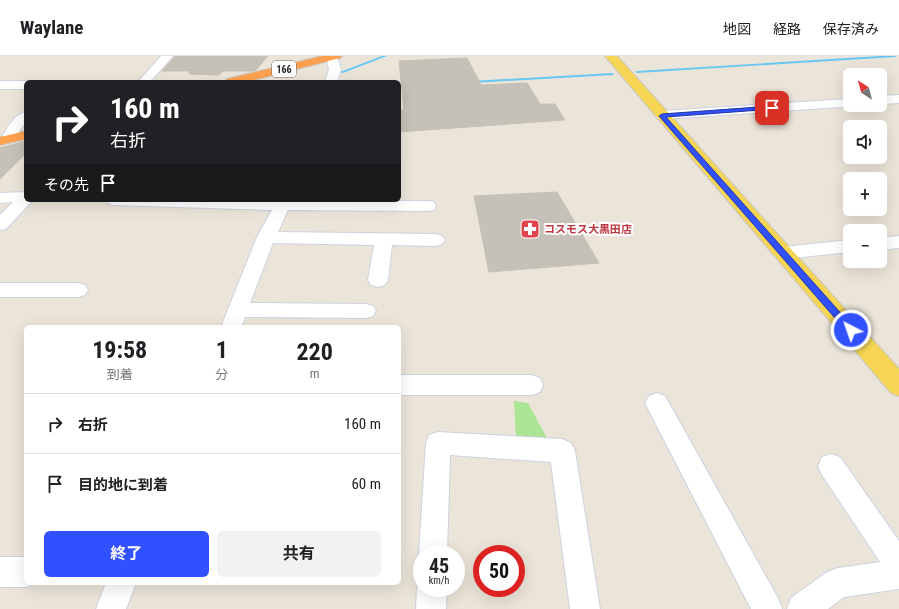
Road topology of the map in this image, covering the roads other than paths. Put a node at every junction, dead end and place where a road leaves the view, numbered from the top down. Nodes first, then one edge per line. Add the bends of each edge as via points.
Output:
1 (167, 56) edge
2 (612, 56) edge
3 (333, 57) edge
4 (146, 80) edge
5 (240, 80) edge
6 (332, 80) edge
7 (0, 85) edge
8 (24, 85) edge
9 (899, 99) edge
10 (887, 100) edge
11 (843, 103) edge
12 (662, 116) junction
13 (24, 118) edge
14 (24, 135) edge
15 (4, 140) edge
16 (0, 198) edge
17 (24, 198) edge
18 (24, 200) edge
19 (227, 202) edge
20 (284, 203) edge
21 (428, 206) dead end
22 (0, 225) edge
23 (266, 237) junction
24 (384, 239) junction
25 (436, 240) dead end
26 (899, 242) edge
27 (887, 243) edge
28 (843, 247) edge
29 (783, 253) junction
30 (378, 280) dead end
31 (0, 290) edge
32 (78, 290) dead end
33 (366, 311) dead end
34 (235, 318) edge
35 (401, 385) edge
36 (532, 385) dead end
37 (899, 386) edge
38 (657, 403) dead end
39 (831, 466) dead end
40 (433, 545) edge
41 (899, 560) edge
42 (0, 572) edge
43 (24, 572) edge
44 (899, 574) edge
45 (120, 585) edge
46 (432, 597) edge
47 (111, 609) edge
48 (431, 609) edge
49 (586, 609) edge
50 (767, 609) edge
51 (802, 609) edge

1 - 4 street
2 - 12 main road
3 - 5 highway, 166
3 - 6 street via 335,69
7 - 8 street
9 - 10 street
11 - 12 street
12 - 29 main road
13 - 15 street
14 - 15 highway
16 - 17 street
18 - 22 street
19 - 20 street
20 - 21 street
20 - 23 street
23 - 24 street
23 - 34 street
24 - 25 street
24 - 30 street
26 - 27 street
28 - 29 street
29 - 37 main road
31 - 32 street
33 - 34 street
35 - 36 street
38 - 50 street
39 - 41 street via 888,550
40 - 49 street via 438,443 562,451
42 - 43 street
44 - 51 street via 838,583
45 - 47 street
46 - 48 street

